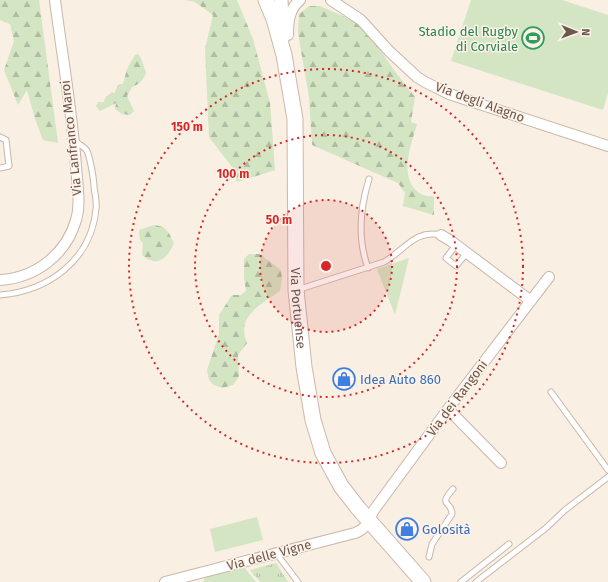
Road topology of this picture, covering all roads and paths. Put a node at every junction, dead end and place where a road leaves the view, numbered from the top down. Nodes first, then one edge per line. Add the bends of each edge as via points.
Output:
1 (55, 0) edge
2 (266, 0) edge
3 (281, 0) edge
4 (300, 0) edge
5 (331, 0) edge
6 (284, 55) junction
7 (0, 137) edge
8 (74, 141) junction
9 (608, 146) edge
10 (0, 168) edge
11 (369, 179) dead end
12 (441, 235) joint
13 (456, 245) junction
14 (467, 252) junction
15 (368, 268) junction
16 (549, 277) dead end
17 (0, 280) edge
18 (296, 290) junction
19 (0, 295) edge
20 (531, 300) junction
21 (551, 392) dead end
22 (448, 410) junction
23 (501, 463) dead end
24 (608, 470) edge
25 (608, 477) edge
26 (453, 489) dead end
27 (369, 521) junction
28 (509, 544) dead end
29 (276, 553) junction
30 (429, 557) dead end
31 (198, 578) edge
32 (165, 582) edge
33 (298, 582) edge
34 (423, 582) edge
35 (461, 582) edge
36 (476, 582) edge

1 - 8 street, Via Lanfranco Maroi
2 - 6 main road, Via Portuense
3 - 6 street
4 - 6 street via 289,16
5 - 9 street, Via degli Alagno via 361,20 390,51 425,82 449,94
6 - 18 main road, Via Portuense via 296,139
7 - 10 lane via 6,140 9,166
8 - 17 street, Via Lanfranco Maroi via 78,195 76,219 70,236 52,259 39,269 12,280
8 - 19 lane via 87,151 94,182 96,208 90,234 80,253 59,275 40,286
11 - 15 lane via 360,228
12 - 13 street
12 - 15 lane via 419,236 390,258
13 - 14 street
13 - 14 lane via 446,258 456,266
14 - 20 street
15 - 18 lane
16 - 20 street, Via dei Rangoni
18 - 27 main road, Via Portuense via 307,390 316,432 323,453 341,486
20 - 22 street, Via dei Rangoni
21 - 24 lane
22 - 23 street
22 - 27 street, Via dei Rangoni via 374,510
25 - 36 lane
26 - 30 lane via 445,500 452,512 451,517 432,544
27 - 29 street, Via delle Vigne via 362,530 355,533
27 - 34 main road, Via Portuense
28 - 35 lane
29 - 31 street, Via delle Vigne
29 - 33 lane
31 - 32 street, Via delle Vigne

